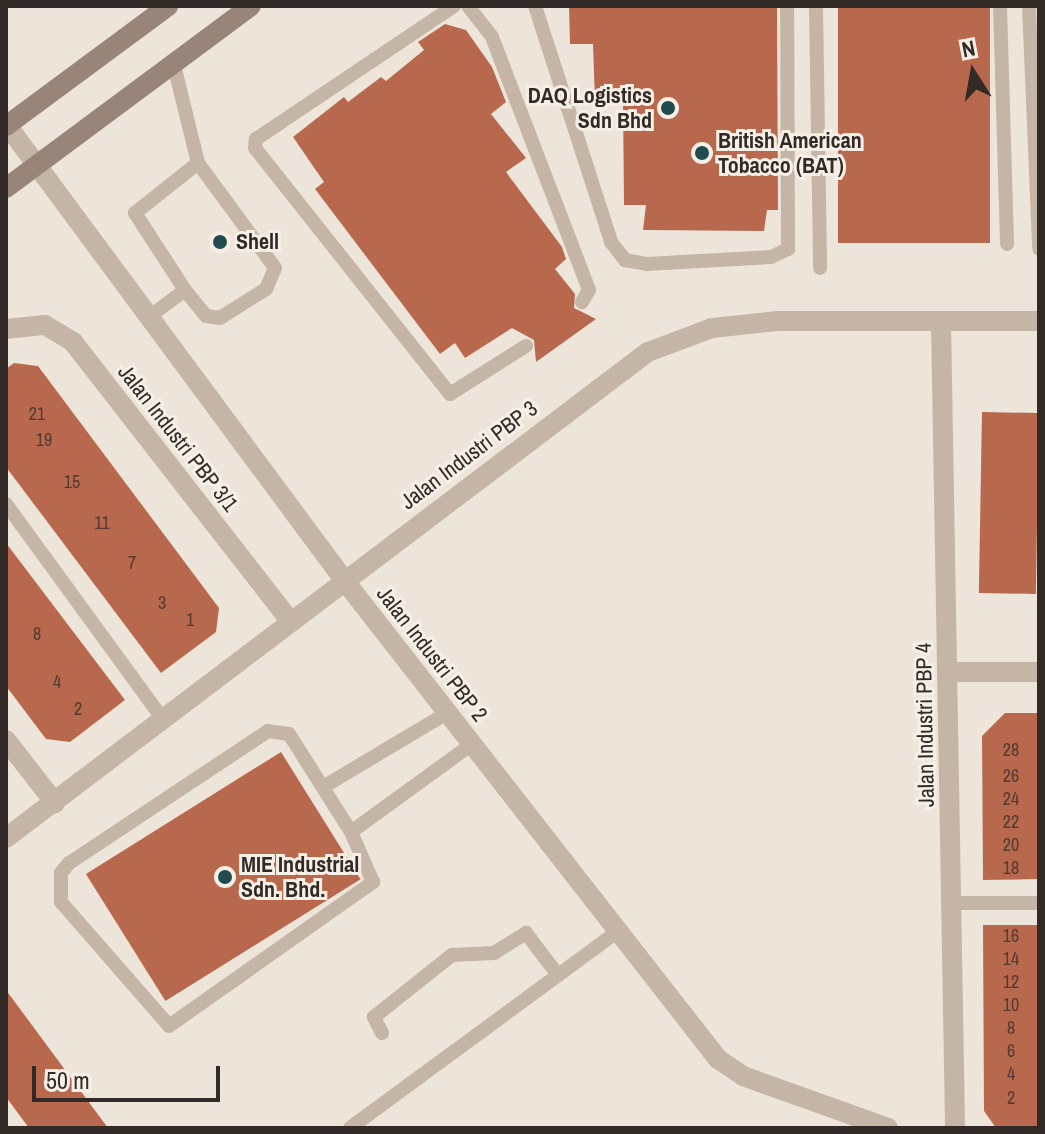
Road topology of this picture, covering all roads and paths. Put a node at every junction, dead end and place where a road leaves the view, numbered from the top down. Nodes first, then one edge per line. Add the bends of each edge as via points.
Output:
1 (168, 6) edge
2 (251, 6) edge
3 (454, 6) edge
4 (468, 6) edge
5 (535, 6) edge
6 (787, 6) edge
7 (816, 6) edge
8 (1000, 6) edge
9 (1029, 6) edge
10 (173, 61) junction
11 (6, 126) edge
12 (198, 163) junction
13 (35, 166) junction
14 (6, 188) edge
15 (1007, 244) dead end
16 (1039, 249) edge
17 (820, 268) dead end
18 (185, 290) junction
19 (582, 302) dead end
20 (149, 317) junction
21 (1039, 321) edge
22 (941, 322) junction
23 (6, 329) edge
24 (526, 346) dead end
25 (6, 504) edge
26 (344, 580) junction
27 (291, 622) junction
28 (949, 672) junction
29 (1039, 672) edge
30 (447, 713) junction
31 (164, 721) junction
32 (6, 740) edge
33 (472, 744) junction
34 (323, 787) junction
35 (55, 803) junction
36 (351, 832) junction
37 (6, 838) edge
38 (952, 903) junction
39 (1039, 903) edge
40 (620, 930) junction
41 (558, 975) junction
42 (382, 1033) dead end
43 (350, 1128) edge
44 (888, 1128) edge
45 (955, 1128) edge

1 - 11 main road
2 - 10 main road
3 - 24 lane via 256,139 255,148 450,394
4 - 19 lane via 492,37 589,290
5 - 6 lane via 611,242 625,260 647,264 788,249
7 - 17 lane
8 - 15 lane
9 - 16 lane
10 - 12 lane
10 - 13 main road
11 - 13 street, Jalan Industri PBP 2
12 - 18 lane via 135,213
12 - 18 lane via 275,268 275,280 220,318 206,316
13 - 14 main road
13 - 20 street, Jalan Industri PBP 2
18 - 20 lane
20 - 26 street, Jalan Industri PBP 2
21 - 22 street, Jalan Industri PBP 3
22 - 26 street, Jalan Industri PBP 3 via 736,324 648,352
22 - 28 street, Jalan Industri PBP 4
23 - 27 street, Jalan Industri PBP 3/1 via 45,325 73,342
25 - 31 lane
26 - 27 street, Jalan Industri PBP 3
26 - 30 street, Jalan Industri PBP 2
27 - 31 street, Jalan Industri PBP 3
28 - 29 street
28 - 38 street, Jalan Industri PBP 4
30 - 33 street, Jalan Industri PBP 2
30 - 34 lane
31 - 35 street, Jalan Industri PBP 3
32 - 35 street
33 - 36 lane
33 - 40 street, Jalan Industri PBP 2
34 - 36 lane
34 - 36 lane via 289,734 268,731 69,863 61,873 61,902 169,1026 373,882
35 - 37 street, Jalan Industri PBP 3
38 - 39 lane
38 - 45 street, Jalan Industri PBP 4
40 - 41 lane
40 - 44 street, Jalan Industri PBP 2 via 718,1059 743,1076
41 - 42 lane via 526,933 494,953 452,955 374,1017
41 - 43 lane

